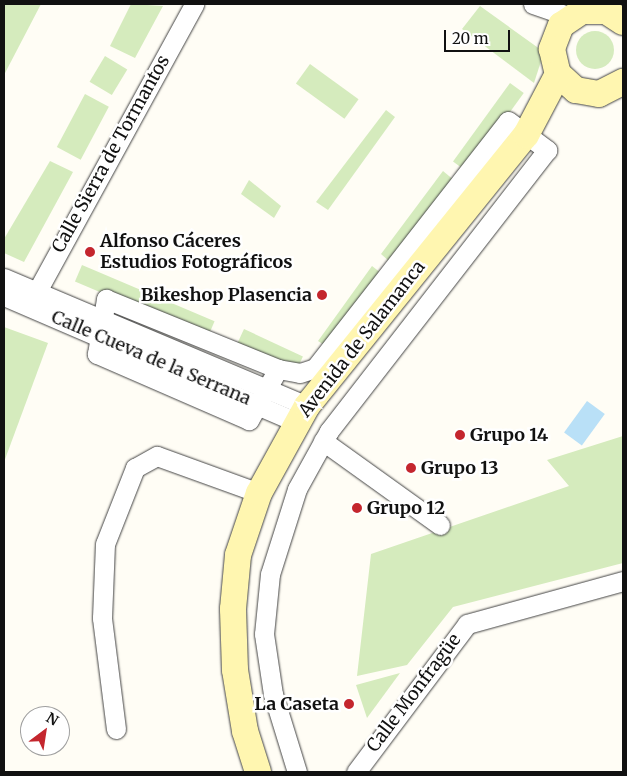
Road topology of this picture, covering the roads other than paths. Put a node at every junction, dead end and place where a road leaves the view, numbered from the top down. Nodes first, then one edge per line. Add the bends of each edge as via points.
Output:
1 (194, 4) edge
2 (536, 6) edge
3 (614, 12) edge
4 (570, 16) junction
5 (555, 37) junction
6 (567, 82) junction
7 (622, 85) edge
8 (526, 134) junction
9 (4, 278) edge
10 (4, 296) edge
11 (32, 299) junction
12 (101, 328) junction
13 (278, 369) junction
14 (268, 387) junction
15 (258, 403) junction
16 (302, 414) junction
17 (323, 442) junction
18 (259, 493) junction
19 (440, 525) dead end
20 (623, 581) edge
21 (116, 729) dead end
22 (258, 772) edge
23 (297, 772) edge
24 (356, 772) edge

1 - 11 street, Calle Sierra de Tormantos
2 - 4 street
2 - 5 street
3 - 4 main road via 582,11
4 - 5 main road
5 - 6 main road via 553,62
6 - 7 main road via 599,94
6 - 8 main road, Avenida de Salamanca
8 - 13 street via 508,121 315,368 300,374
8 - 16 main road, Avenida de Salamanca
8 - 17 street via 547,150
9 - 11 street
10 - 11 street, Calle Cueva de la Serrana
11 - 12 street, Calle Cueva de la Serrana
12 - 13 street via 106,299
12 - 14 street, Calle Cueva de la Serrana
12 - 15 street via 97,354 249,420
13 - 14 street
14 - 15 street
14 - 16 street, Calle Cueva de la Serrana
15 - 16 street, Calle Cueva de la Serrana
16 - 18 main road, Avenida de Salamanca
17 - 19 street
17 - 23 street via 297,489 270,574 264,634 273,694
18 - 21 street via 157,456 146,459 135,468 105,544 102,618
18 - 22 main road, Avenida de Salamanca via 238,555 233,609 235,670 245,731
20 - 24 street, Calle Monfragüe via 467,624

